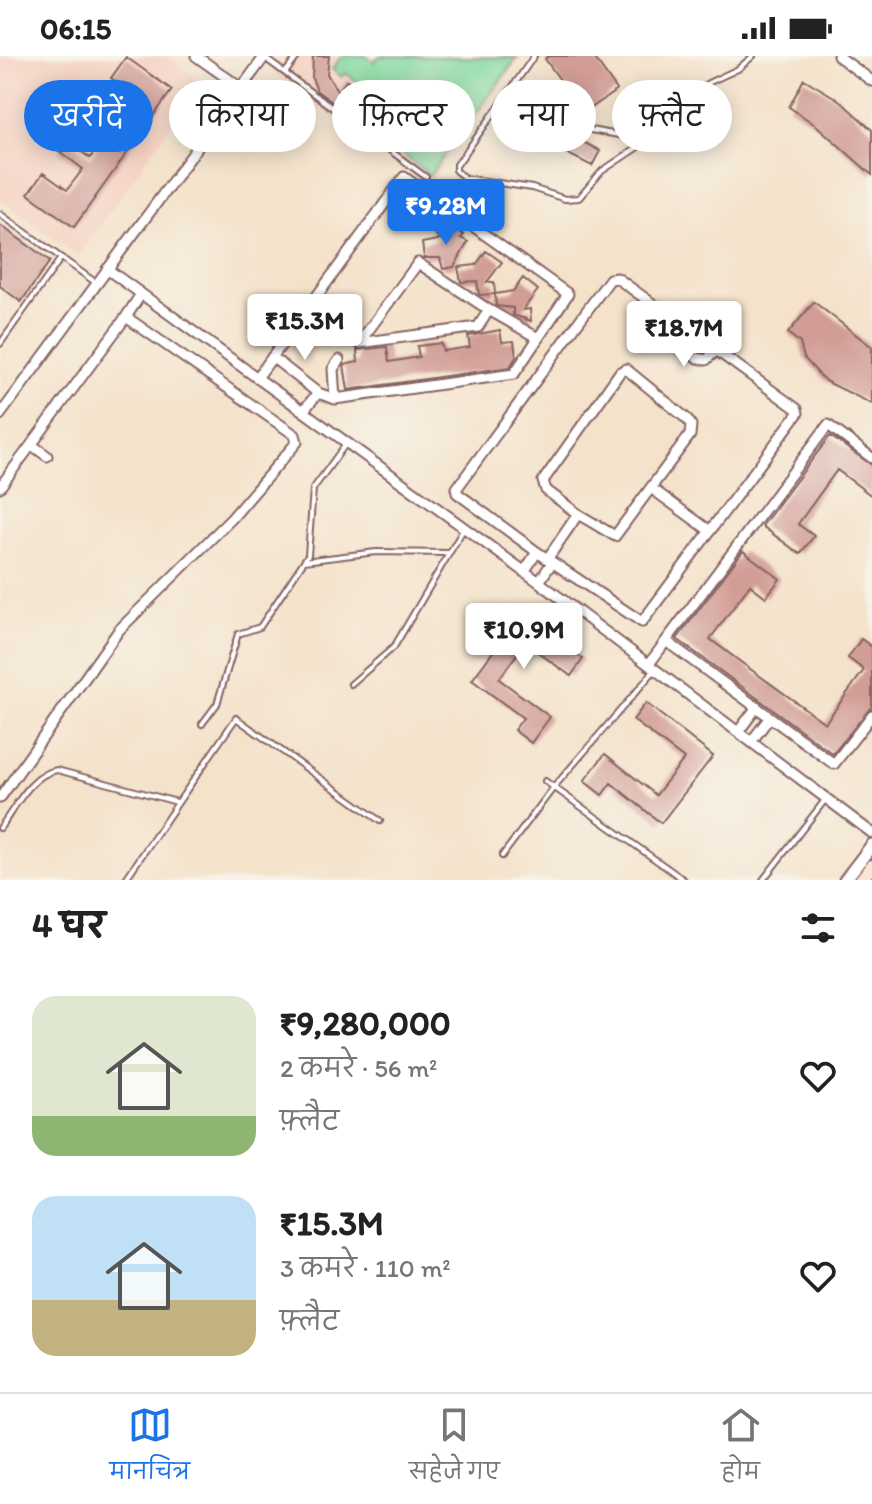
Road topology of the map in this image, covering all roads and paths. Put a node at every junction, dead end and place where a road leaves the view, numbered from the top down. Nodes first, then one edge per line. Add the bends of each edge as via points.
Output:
1 (196, 56) edge
2 (298, 56) edge
3 (534, 56) edge
4 (753, 56) edge
5 (838, 56) edge
6 (264, 57) edge
7 (285, 73) junction
8 (230, 80) edge
9 (247, 80) edge
10 (517, 80) edge
11 (714, 80) edge
12 (872, 81) edge
13 (491, 117) edge
14 (194, 152) edge
15 (630, 152) edge
16 (426, 177) dead end
17 (0, 214) edge
18 (61, 258) junction
19 (107, 269) junction
20 (97, 284) junction
21 (141, 294) junction
22 (308, 308) junction
23 (489, 310) junction
24 (126, 317) junction
25 (690, 330) junction
26 (538, 338) junction
27 (359, 343) junction
28 (0, 344) edge
29 (717, 350) junction
30 (272, 357) junction
31 (339, 360) dead end
32 (257, 378) junction
33 (318, 393) junction
34 (335, 399) junction
35 (303, 411) junction
36 (0, 415) edge
37 (347, 443) junction
38 (32, 445) junction
39 (47, 456) dead end
40 (872, 458) edge
41 (0, 487) edge
42 (651, 488) junction
43 (578, 514) junction
44 (464, 528) junction
45 (710, 531) junction
46 (537, 552) junction
47 (450, 553) junction
48 (304, 561) junction
49 (550, 562) junction
50 (524, 572) junction
51 (539, 582) junction
52 (666, 641) junction
53 (652, 667) junction
54 (351, 684) dead end
55 (757, 707) junction
56 (872, 715) edge
57 (770, 717) junction
58 (202, 724) dead end
59 (738, 732) junction
60 (751, 742) junction
61 (545, 781) dead end
62 (554, 787) junction
63 (0, 798) edge
64 (827, 799) junction
65 (177, 802) junction
66 (380, 821) dead end
67 (0, 828) edge
68 (872, 833) edge
69 (872, 845) edge
70 (502, 856) dead end
71 (872, 866) edge
72 (125, 880) edge
73 (684, 880) edge
74 (763, 880) edge
75 (845, 880) edge
76 (861, 880) edge

1 - 8 street
2 - 7 lane
3 - 10 lane
4 - 11 lane
5 - 12 street
6 - 7 lane
6 - 9 street
7 - 16 lane
13 - 15 lane via 456,166 465,178 572,200
14 - 19 street
17 - 18 lane
18 - 20 lane
18 - 28 lane
19 - 20 street
19 - 21 street
20 - 36 street
21 - 24 street
21 - 32 street
22 - 26 street via 404,177 568,294
22 - 27 street
22 - 30 street
23 - 26 street
23 - 27 street via 478,327
23 - 27 street via 418,263
24 - 38 street
24 - 63 street via 295,435 296,446 119,630
25 - 29 street
25 - 29 street via 685,346 697,358 706,360
25 - 46 street via 617,278 608,280 457,488
26 - 34 street via 514,374
29 - 45 street via 798,413
30 - 32 street
30 - 33 street
31 - 34 street via 333,369
32 - 35 street
33 - 34 street
33 - 35 street
35 - 37 street
37 - 44 street
37 - 48 lane via 313,489
38 - 39 street
38 - 41 street
40 - 52 street via 828,425
42 - 43 street via 615,536
42 - 43 street via 690,435 691,425 626,369 543,481 546,490
42 - 45 street
43 - 49 street
44 - 47 lane
44 - 50 street
45 - 49 street via 640,623
46 - 49 street
46 - 50 street
47 - 48 lane via 376,552
47 - 54 lane via 394,647
48 - 58 lane via 260,627 238,634 217,704
49 - 51 street
50 - 51 street
51 - 53 street
52 - 53 street
52 - 55 street
53 - 59 street
53 - 62 lane
55 - 57 street
55 - 59 street
56 - 57 street via 834,764
57 - 60 street
59 - 60 street
60 - 64 street
61 - 62 lane
62 - 70 lane
62 - 73 lane
64 - 68 street
64 - 74 lane
65 - 66 lane via 236,718
65 - 67 lane via 57,770 38,777
65 - 72 lane
69 - 75 street
71 - 76 main road

